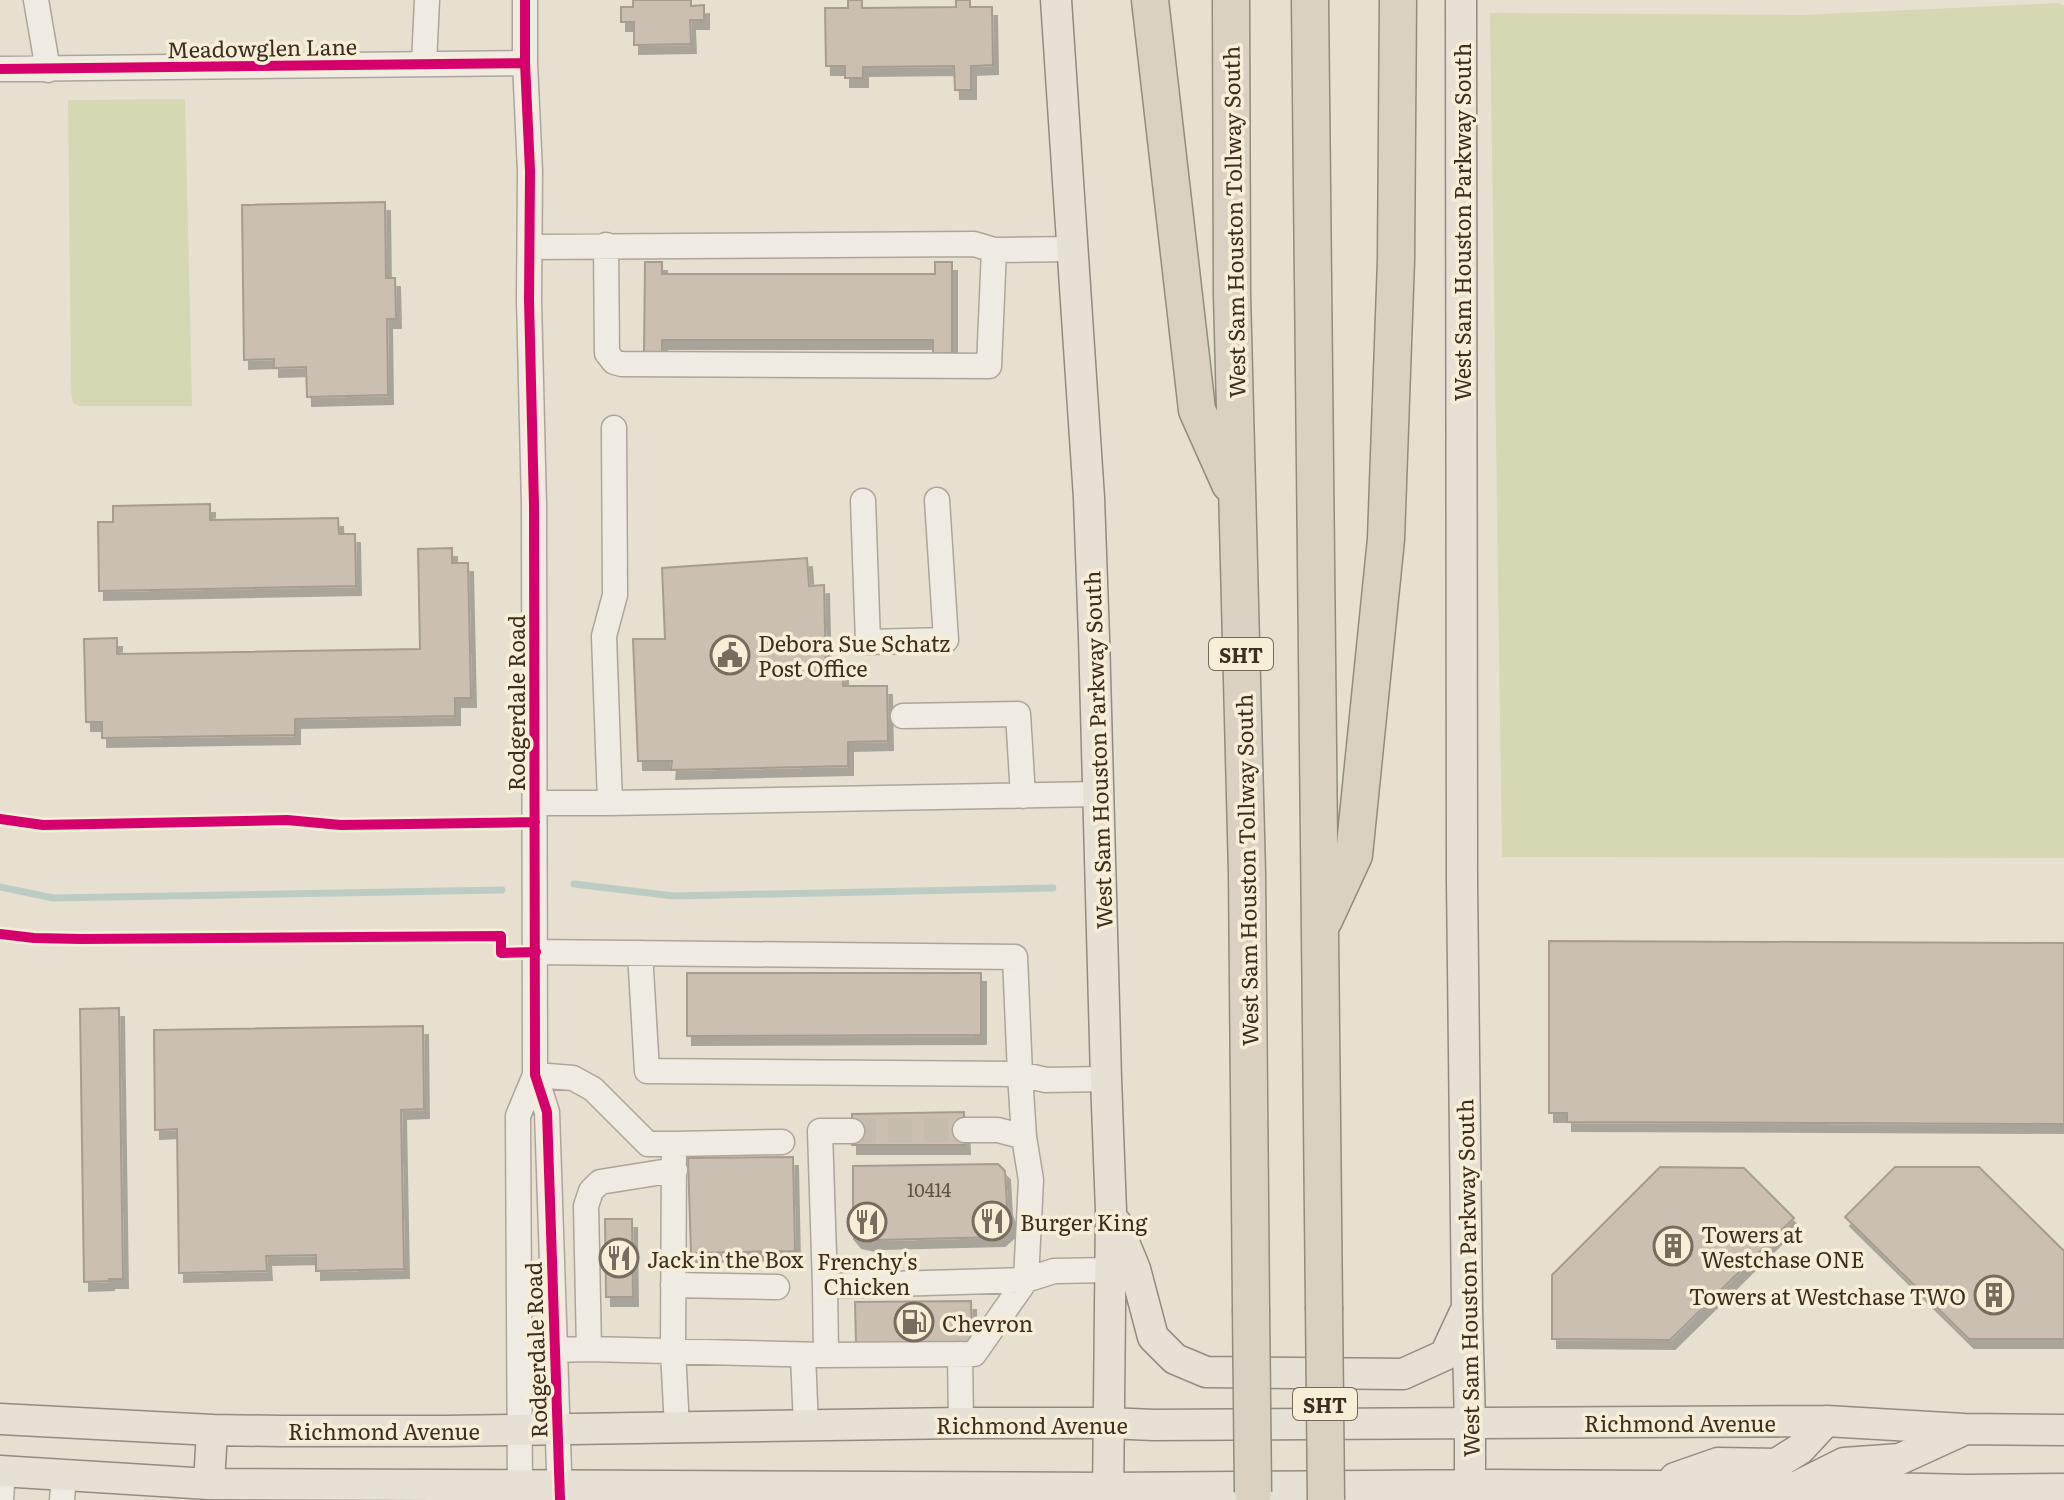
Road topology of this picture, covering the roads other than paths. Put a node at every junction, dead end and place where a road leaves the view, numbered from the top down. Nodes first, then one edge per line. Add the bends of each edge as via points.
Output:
1 (36, 0) edge
2 (427, 0) edge
3 (525, 0) edge
4 (1056, 0) edge
5 (1150, 0) edge
6 (1231, 0) edge
7 (1310, 0) edge
8 (1398, 0) edge
9 (1461, 0) edge
10 (525, 63) junction
11 (424, 64) junction
12 (0, 69) edge
13 (48, 70) junction
14 (606, 245) junction
15 (530, 247) junction
16 (1072, 249) junction
17 (994, 250) junction
18 (614, 428) dead end
19 (937, 500) dead end
20 (1237, 500) junction
21 (863, 501) dead end
22 (903, 716) dead end
23 (1099, 794) junction
24 (1023, 796) junction
25 (535, 803) junction
26 (610, 803) junction
27 (1319, 929) junction
28 (536, 946) junction
29 (640, 953) junction
30 (1020, 1074) junction
31 (535, 1075) junction
32 (1106, 1079) junction
33 (965, 1130) tunnel mouth
34 (852, 1131) tunnel mouth
35 (1024, 1137) junction
36 (782, 1142) dead end
37 (674, 1144) junction
38 (675, 1170) junction
39 (1111, 1211) junction
40 (1111, 1270) junction
41 (1026, 1280) junction
42 (673, 1285) junction
43 (825, 1286) junction
44 (777, 1287) dead end
45 (1467, 1308) junction
46 (589, 1349) junction
47 (555, 1350) junction
48 (673, 1351) junction
49 (960, 1354) junction
50 (814, 1355) junction
51 (0, 1419) edge
52 (1826, 1421) junction
53 (961, 1423) junction
54 (1108, 1423) junction
55 (1470, 1423) junction
56 (806, 1426) junction
57 (677, 1428) junction
58 (519, 1429) junction
59 (559, 1429) junction
60 (1964, 1429) junction
61 (212, 1430) junction
62 (2064, 1430) edge
63 (1, 1481) edge
64 (1651, 1486) junction
65 (63, 1488) edge
66 (2064, 1489) edge
67 (220, 1492) edge
68 (298, 1492) edge
69 (520, 1492) edge
70 (560, 1492) edge
71 (1470, 1493) edge
72 (832, 1494) edge
73 (1108, 1494) edge
74 (1797, 1494) edge
75 (1839, 1494) edge
76 (1253, 1497) edge
77 (1326, 1500) edge

1 - 13 street
2 - 11 street
3 - 10 street, Rodgerdale Road
4 - 16 main road, West Sam Houston Parkway South
5 - 20 highway via 1197,410
6 - 20 highway, West Sam Houston Tollway South / SHT
7 - 27 highway, SHT
8 - 27 highway via 1386,539 1354,855
9 - 45 main road, West Sam Houston Parkway South
10 - 11 street, Meadowglen Lane
10 - 15 street, Rodgerdale Road
11 - 13 street, Meadowglen Lane
12 - 13 street, Meadowglen Lane
14 - 15 street
14 - 17 street via 974,244
14 - 17 street via 607,353 622,364 989,366
15 - 25 street, Rodgerdale Road
16 - 17 street
16 - 23 main road, West Sam Houston Parkway South via 1089,498
18 - 26 street via 615,595 604,636
19 - 21 street via 946,640 868,642
20 - 76 highway, West Sam Houston Tollway South / SHT, bridge via 1247,873
22 - 24 street via 1018,714
23 - 24 street
23 - 32 main road, West Sam Houston Parkway South
24 - 26 street
25 - 26 street
25 - 28 street, Rodgerdale Road
27 - 77 highway, SHT, bridge
28 - 29 street
28 - 31 street, Rodgerdale Road
29 - 30 street via 647,1071
29 - 30 street via 1015,957
30 - 32 street via 1046,1080
30 - 35 street
31 - 37 street via 573,1078 593,1089 648,1144
31 - 47 street, Rodgerdale Road via 547,1112
31 - 58 street, Rodgerdale Road via 518,1116
32 - 39 main road, West Sam Houston Parkway South
33 - 35 street
34 - 43 street via 820,1131
35 - 41 street via 1031,1180
36 - 37 street
37 - 38 street
38 - 42 street
38 - 46 street via 600,1182 591,1191 586,1206
39 - 40 main road, West Sam Houston Parkway South
39 - 45 main road via 1135,1269 1153,1337 1175,1359 1206,1372 1403,1374 1445,1355
40 - 41 street via 1054,1271
40 - 54 main road, West Sam Houston Parkway South
41 - 43 street
41 - 49 street via 974,1354
42 - 44 street
42 - 48 street
43 - 50 street
45 - 55 main road, West Sam Houston Parkway South
46 - 47 street
46 - 48 street
47 - 59 street, Rodgerdale Road
48 - 50 street
48 - 57 street
49 - 50 street
49 - 53 street
50 - 56 street
51 - 61 main road, Richmond Avenue
52 - 55 main road, Richmond Avenue
52 - 60 main road, Richmond Avenue
52 - 64 main road via 1800,1449 1776,1464 1718,1463
53 - 54 main road, Richmond Avenue
53 - 56 main road, Richmond Avenue
54 - 55 main road, Richmond Avenue
54 - 73 main road, West Sam Houston Parkway South
55 - 71 main road, West Sam Houston Parkway South
56 - 57 main road, Richmond Avenue
57 - 59 main road, Richmond Avenue
58 - 59 main road, Richmond Avenue
58 - 61 main road, Richmond Avenue
58 - 69 street, Rodgerdale Road
59 - 70 street, Rodgerdale Road
60 - 62 main road, Richmond Avenue
60 - 74 main road via 1900,1459 1844,1463
61 - 67 main road
63 - 65 main road
64 - 71 main road
64 - 74 main road
65 - 67 main road
66 - 75 main road
67 - 68 main road
68 - 69 main road
69 - 70 main road
70 - 72 main road
71 - 73 main road
72 - 73 main road
74 - 75 main road

